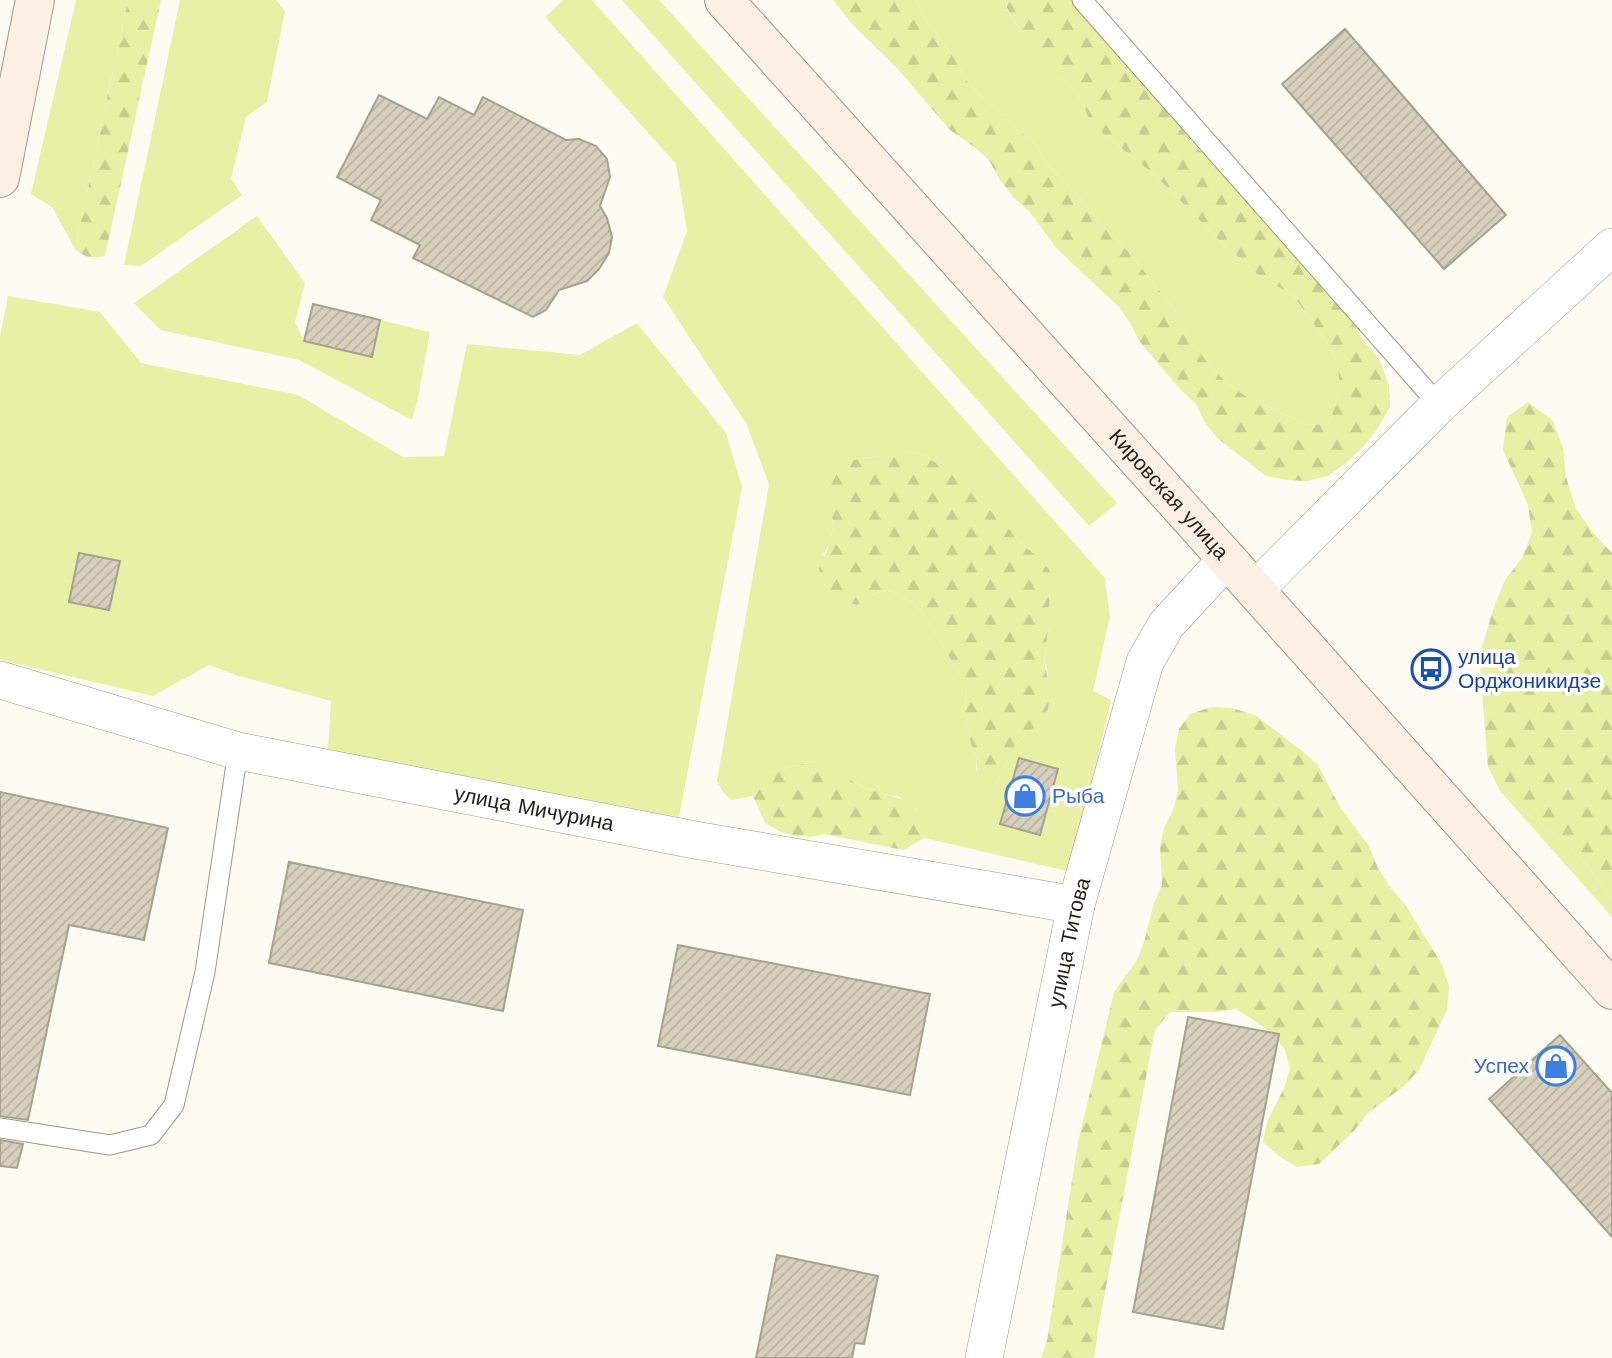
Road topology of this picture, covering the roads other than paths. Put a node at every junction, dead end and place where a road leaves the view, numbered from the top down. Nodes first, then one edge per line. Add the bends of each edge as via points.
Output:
1 (35, 0) edge
2 (724, 0) edge
3 (1082, 0) edge
4 (0, 178) edge
5 (1612, 247) edge
6 (1439, 405) junction
7 (1227, 559) junction
8 (1255, 590) junction
9 (0, 680) edge
10 (238, 751) junction
11 (1076, 905) junction
12 (1612, 989) edge
13 (0, 1128) edge
14 (984, 1358) edge

1 - 4 main road
2 - 7 main road, Кировская улица
3 - 6 lane
5 - 6 street
6 - 8 street
7 - 8 main road, Кировская улица
7 - 11 street, улица Титова via 1166,625 1144,662
8 - 12 main road, Кировская улица
9 - 10 street, улица Мичурина
10 - 11 street, улица Мичурина via 695,840
10 - 13 lane via 205,972 174,1105 151,1135 110,1145
11 - 14 street, улица Титова

